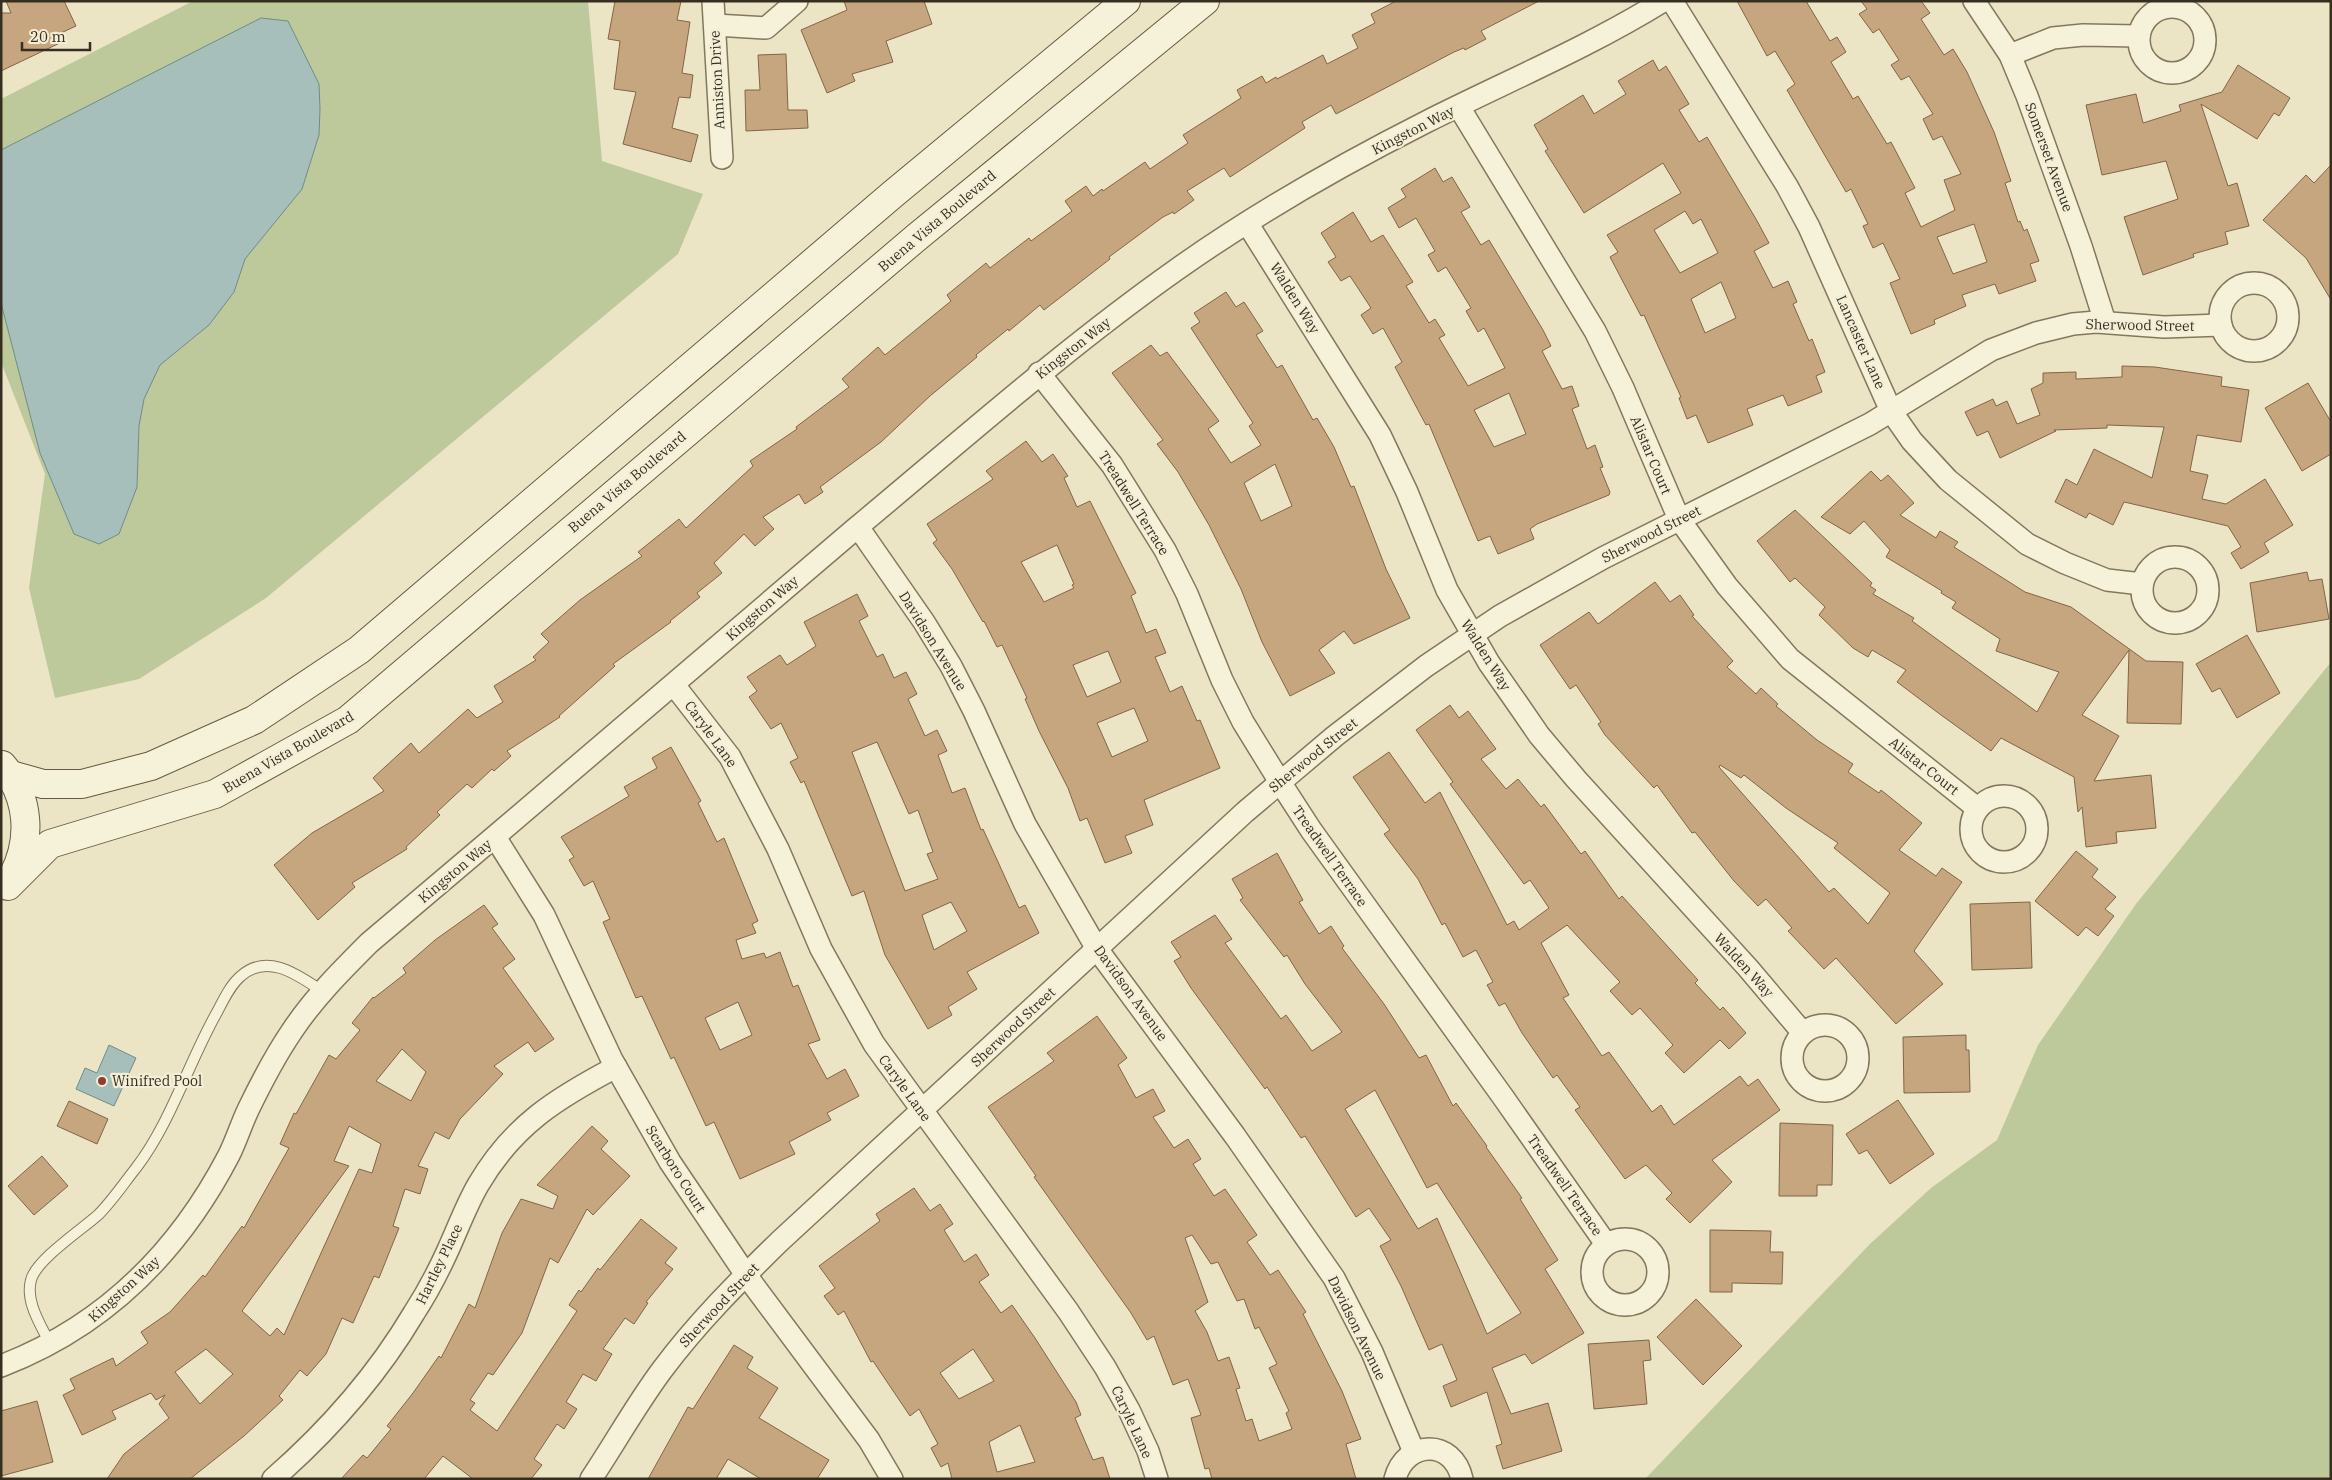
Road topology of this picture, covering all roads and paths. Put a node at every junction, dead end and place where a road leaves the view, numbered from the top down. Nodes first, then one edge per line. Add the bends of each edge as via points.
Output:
1 (713, 1) edge
2 (797, 1) edge
3 (1126, 1) edge
4 (1205, 1) edge
5 (1663, 1) edge
6 (1672, 1) edge
7 (1974, 1) edge
8 (714, 26) junction
9 (2139, 36) dead end
10 (2010, 55) junction
11 (1459, 107) junction
12 (722, 158) dead end
13 (1247, 222) junction
14 (2105, 322) junction
15 (2221, 324) dead end
16 (1039, 373) junction
17 (1891, 411) junction
18 (1679, 519) junction
19 (858, 528) junction
20 (2142, 584) dead end
21 (1472, 635) junction
22 (674, 685) junction
23 (6, 770) edge
24 (1280, 782) junction
25 (1977, 808) dead end
26 (496, 837) junction
27 (4, 889) edge
28 (1097, 948) junction
29 (322, 991) junction
30 (1803, 1033) dead end
31 (616, 1067) junction
32 (922, 1111) junction
33 (1606, 1244) dead end
34 (746, 1274) junction
35 (50, 1344) junction
36 (1, 1366) edge
37 (1414, 1452) junction
38 (273, 1479) edge
39 (591, 1479) edge
40 (892, 1479) edge
41 (1157, 1479) edge
42 (1395, 1479) edge
43 (1462, 1479) edge

1 - 8 street, Anniston Drive
2 - 8 street via 766,28
3 - 23 main road, Buena Vista Boulevard via 892,194 359,650 254,720 152,766 82,784 43,784
4 - 27 main road, Buena Vista Boulevard via 910,243 348,720 215,794 50,844
5 - 11 street, Kingston Way via 1572,52
6 - 17 street, Lancaster Lane via 1809,227
7 - 10 street, Somerset Avenue
8 - 12 street, Anniston Drive
9 - 10 street via 2053,38
10 - 14 street, Somerset Avenue via 2053,167
11 - 13 street, Kingston Way via 1362,156
11 - 18 street, Alistar Court via 1595,331
13 - 16 street, Kingston Way via 1176,270
13 - 21 street, Walden Way via 1380,435 1447,590
14 - 15 street, Sherwood Street via 2164,327
14 - 17 street, Sherwood Street via 2064,326 1991,350
16 - 19 street, Kingston Way
16 - 24 street, Treadwell Terrace via 1112,465 1166,550 1222,680 1243,722
17 - 18 street, Sherwood Street
17 - 20 street, Lancaster Lane via 1912,441 1948,480 2027,544 2107,580
18 - 21 street, Sherwood Street via 1540,592
18 - 25 street, Alistar Court via 1728,586 1790,659
19 - 22 street, Kingston Way via 759,609
19 - 28 street, Davidson Avenue via 951,666 1025,824
21 - 24 street, Sherwood Street via 1342,730
21 - 30 street, Walden Way via 1539,735
22 - 26 street, Kingston Way
22 - 32 street, Caryle Lane via 730,757 778,848 801,905 844,992 874,1044
23 - 27 main road, Buena Vista Boulevard via 23,802 27,831 21,860
24 - 28 street, Sherwood Street
24 - 33 street, Treadwell Terrace
26 - 29 street, Kingston Way via 370,943
26 - 31 street, Scarboro Court via 544,915
28 - 32 street, Sherwood Street
28 - 37 street, Davidson Avenue via 1334,1278 1372,1352
29 - 35 street, Kingston Way via 270,1066 226,1161 182,1231 152,1267 122,1295 88,1322
29 - 35 lane via 291,970 272,966 254,969 241,976 230,988 198,1048 159,1134 137,1167 99,1214 37,1267 30,1281 32,1306
31 - 34 street, Scarboro Court via 670,1162
31 - 38 street, Hartley Place via 540,1111 501,1151 478,1184 433,1282 382,1364 311,1445
32 - 34 street, Sherwood Street
32 - 41 street, Caryle Lane via 1068,1311 1104,1367 1129,1410
34 - 39 street, Sherwood Street via 691,1333 663,1370
34 - 40 street, Scarboro Court via 869,1440
35 - 36 street, Kingston Way
37 - 42 street via 1404,1459
37 - 43 street via 1434,1449 1444,1452 1453,1459

